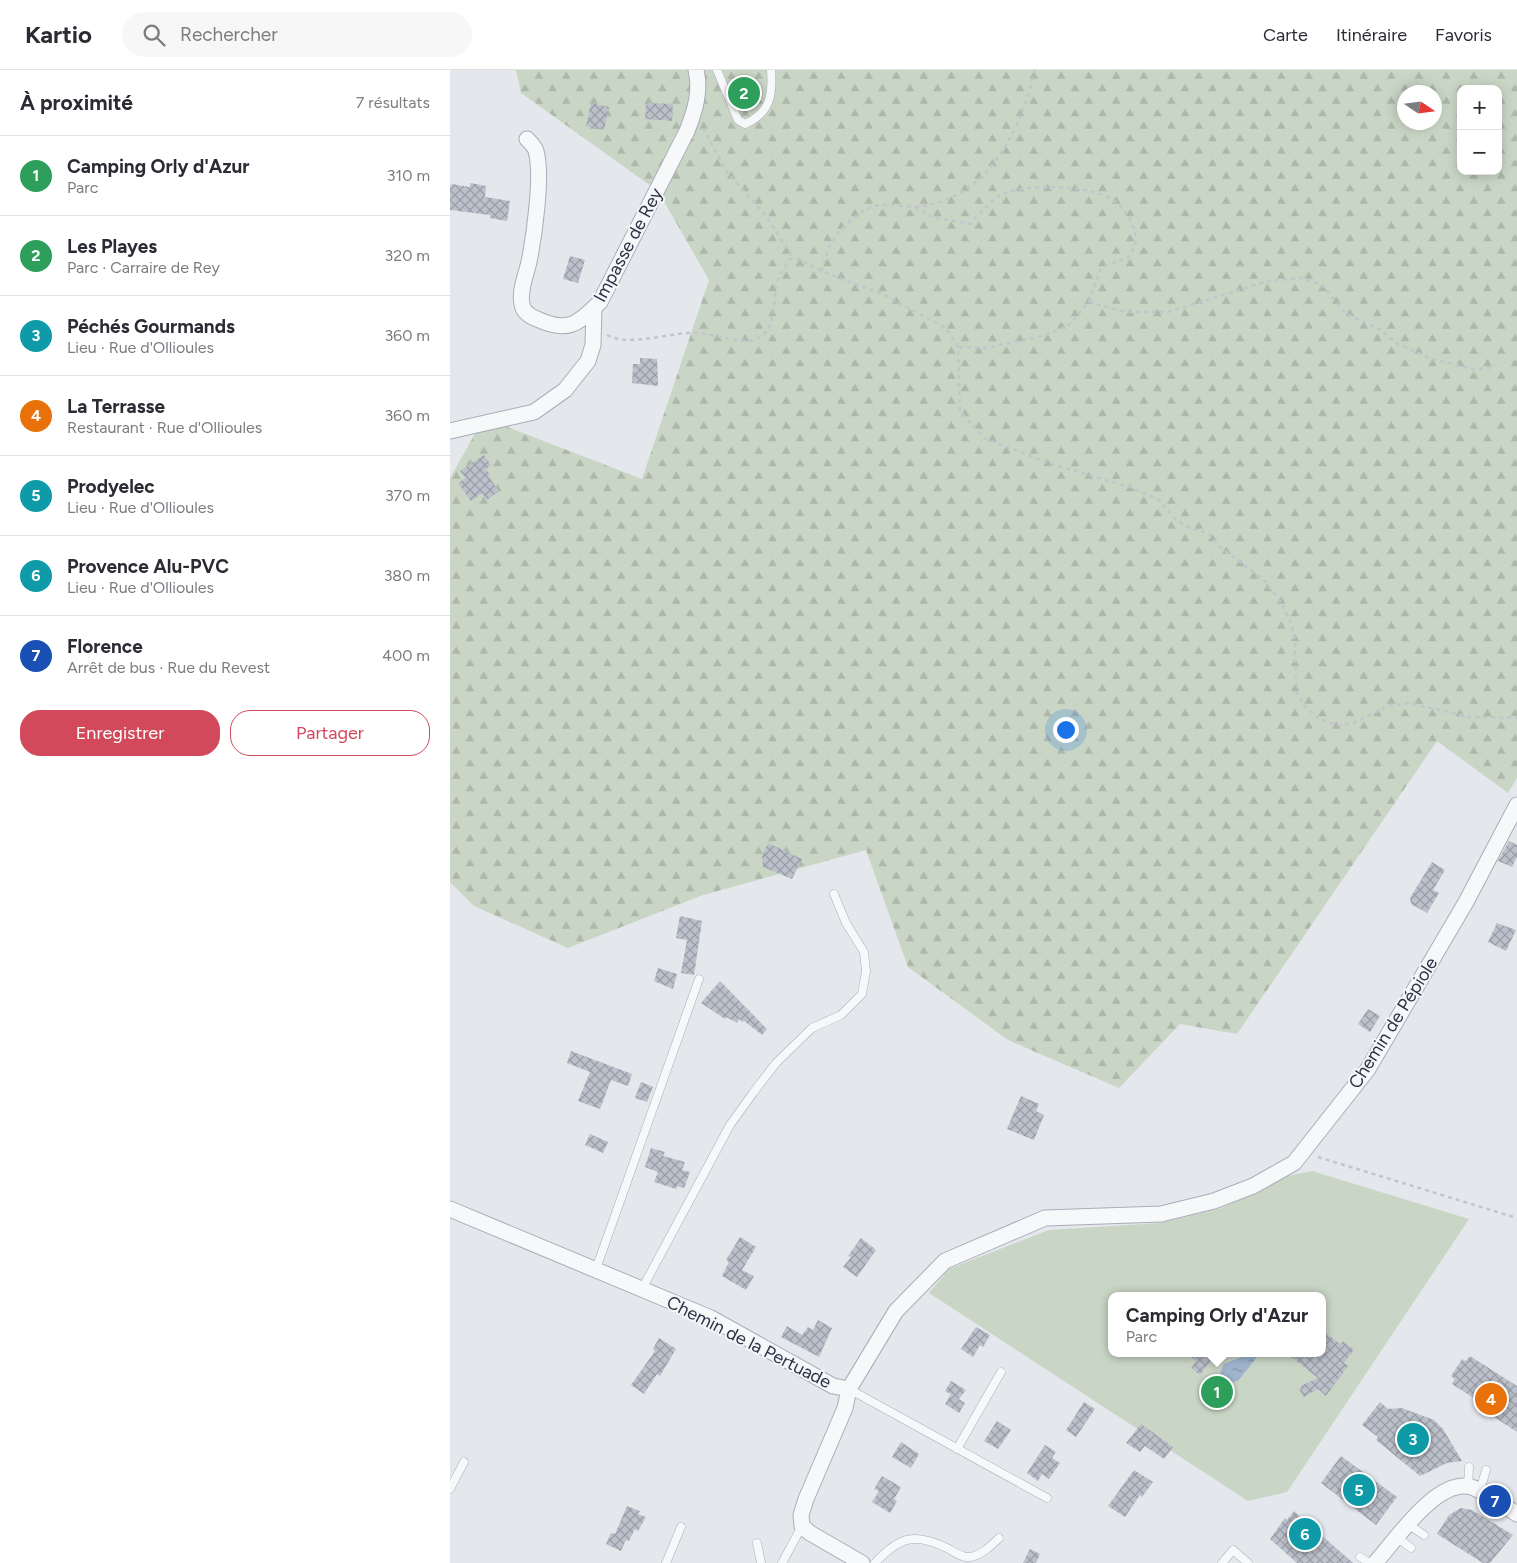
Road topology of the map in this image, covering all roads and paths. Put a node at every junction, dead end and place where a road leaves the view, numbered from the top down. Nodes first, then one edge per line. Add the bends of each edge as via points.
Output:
1 (696, 70) edge
2 (717, 70) edge
3 (771, 70) edge
4 (1034, 70) edge
5 (694, 112) junction
6 (528, 139) dead end
7 (915, 207) junction
8 (793, 257) junction
9 (821, 271) junction
10 (1090, 302) junction
11 (594, 308) junction
12 (594, 325) junction
13 (958, 347) junction
14 (1490, 368) dead end
15 (450, 431) edge
16 (1517, 718) edge
17 (1517, 805) edge
18 (834, 894) dead end
19 (698, 979) dead end
20 (1302, 1152) junction
21 (450, 1209) edge
22 (1517, 1218) edge
23 (596, 1270) junction
24 (642, 1289) junction
25 (1001, 1372) dead end
26 (849, 1389) junction
27 (957, 1448) junction
28 (464, 1462) dead end
29 (1468, 1467) dead end
30 (1486, 1470) dead end
31 (450, 1489) edge
32 (1474, 1489) junction
33 (1047, 1498) dead end
34 (1517, 1514) edge
35 (1409, 1525) junction
36 (802, 1526) junction
37 (681, 1527) dead end
38 (1424, 1534) dead end
39 (999, 1538) dead end
40 (1398, 1538) junction
41 (757, 1543) dead end
42 (1411, 1548) dead end
43 (1360, 1557) dead end
44 (666, 1563) edge
45 (761, 1563) edge
46 (782, 1563) edge
47 (862, 1563) edge
48 (875, 1563) edge
49 (1222, 1563) edge
50 (1248, 1563) edge
51 (1370, 1563) edge
52 (1375, 1563) edge

1 - 5 street, Impasse de Rey via 699,86
2 - 3 lane via 738,120 746,124 759,118 772,93
4 - 7 path via 1028,100 1016,129 986,173 952,198
5 - 8 path via 728,174 764,212
5 - 11 street, Impasse de Rey via 604,294
6 - 11 street, Impasse de Rey via 536,150 539,177 522,306 528,315 564,328
7 - 9 path via 885,205 862,213 833,239
7 - 10 path via 932,217 969,224 1001,195 1028,188 1065,186 1110,197 1135,228 1135,243 1129,257 1101,268
8 - 9 path
8 - 12 path via 780,274 773,319 757,339 697,333 614,339
9 - 13 path via 882,294 946,328
10 - 13 path via 1068,326 1042,336 985,348
10 - 14 path via 1124,312 1168,312 1268,282 1302,278 1322,285 1346,313 1381,330 1396,343 1432,360 1473,369
11 - 12 street
12 - 15 street via 588,361 565,390 534,412
13 - 16 path via 960,411 984,438 1051,464 1130,487 1159,500 1175,519 1208,533 1221,548 1263,579 1281,602 1292,626 1296,691 1304,705 1319,719 1338,725 1352,724 1388,706 1409,703 1470,717
17 - 20 street, Chemin de Pépiole via 1466,902 1368,1068
18 - 24 lane via 846,923 864,952 866,971 862,994 841,1015 812,1028 776,1063 753,1093 730,1124
19 - 23 lane
20 - 22 path
20 - 26 street, Chemin de Pépiole via 1294,1163 1253,1186 1214,1201 1161,1214 1045,1218 945,1261 896,1311
21 - 23 street, Chemin de la Pertuade
23 - 24 street, Chemin de la Pertuade
24 - 26 street, Chemin de la Pertuade via 711,1318 834,1386
25 - 27 lane
26 - 27 lane
26 - 36 street, Chemin de la Pertuade via 845,1408 806,1499
27 - 33 lane
28 - 31 lane
29 - 32 lane
30 - 32 lane
32 - 34 street
32 - 35 street via 1454,1487 1435,1495 1425,1502
35 - 38 lane
35 - 40 street
36 - 46 lane
36 - 47 street via 810,1534
37 - 44 lane
39 - 48 lane via 979,1554 964,1557 932,1540 916,1538 889,1548
40 - 42 lane
40 - 52 street
41 - 45 lane
43 - 51 lane
49 - 50 lane via 1232,1550

